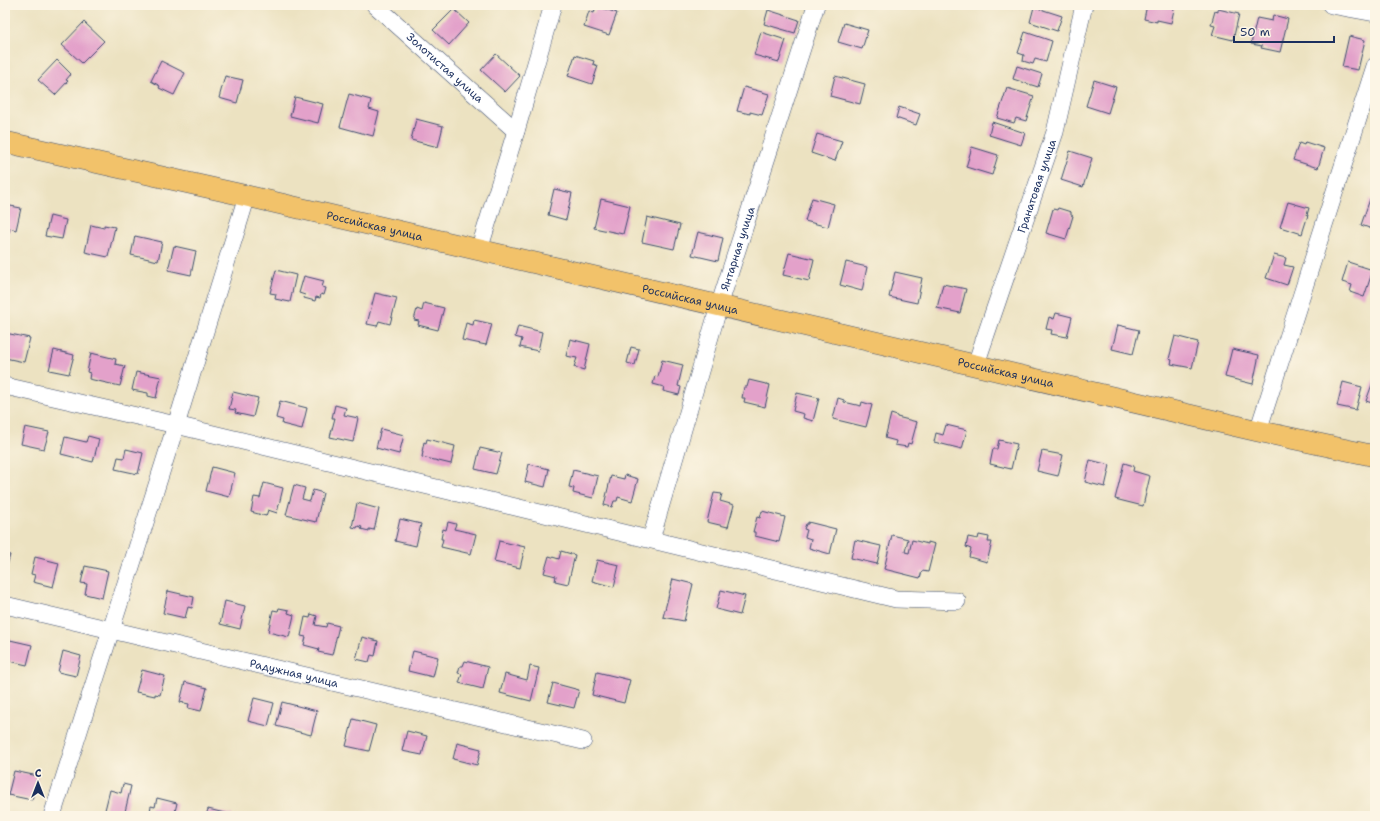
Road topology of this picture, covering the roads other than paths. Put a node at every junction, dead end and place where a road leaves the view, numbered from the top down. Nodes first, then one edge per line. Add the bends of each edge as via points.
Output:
1 (375, 5) edge
2 (553, 5) edge
3 (816, 5) edge
4 (1084, 5) edge
5 (1331, 5) edge
6 (1375, 13) edge
7 (1375, 66) edge
8 (516, 131) junction
9 (5, 142) edge
10 (247, 196) junction
11 (479, 250) junction
12 (718, 306) junction
13 (976, 364) junction
14 (5, 386) edge
15 (176, 425) junction
16 (1258, 431) junction
17 (1375, 456) edge
18 (650, 539) junction
19 (957, 601) dead end
20 (5, 605) edge
21 (110, 629) junction
22 (583, 741) dead end
23 (52, 816) edge

1 - 8 street, Золотистая улица
2 - 8 street
3 - 12 street, Янтарная улица
4 - 13 street, Гранатовая улица via 1055,132
5 - 6 street
7 - 16 street
8 - 11 street
9 - 10 main road, Российская улица
10 - 11 main road, Российская улица
10 - 15 street
11 - 12 main road, Российская улица
12 - 13 main road, Российская улица
12 - 18 street, Янтарная улица
13 - 16 main road, Российская улица
14 - 15 street
15 - 18 street
15 - 21 street
16 - 17 main road, Российская улица
18 - 19 street via 896,599
20 - 21 street, Радужная улица
21 - 22 street, Радужная улица
21 - 23 street

